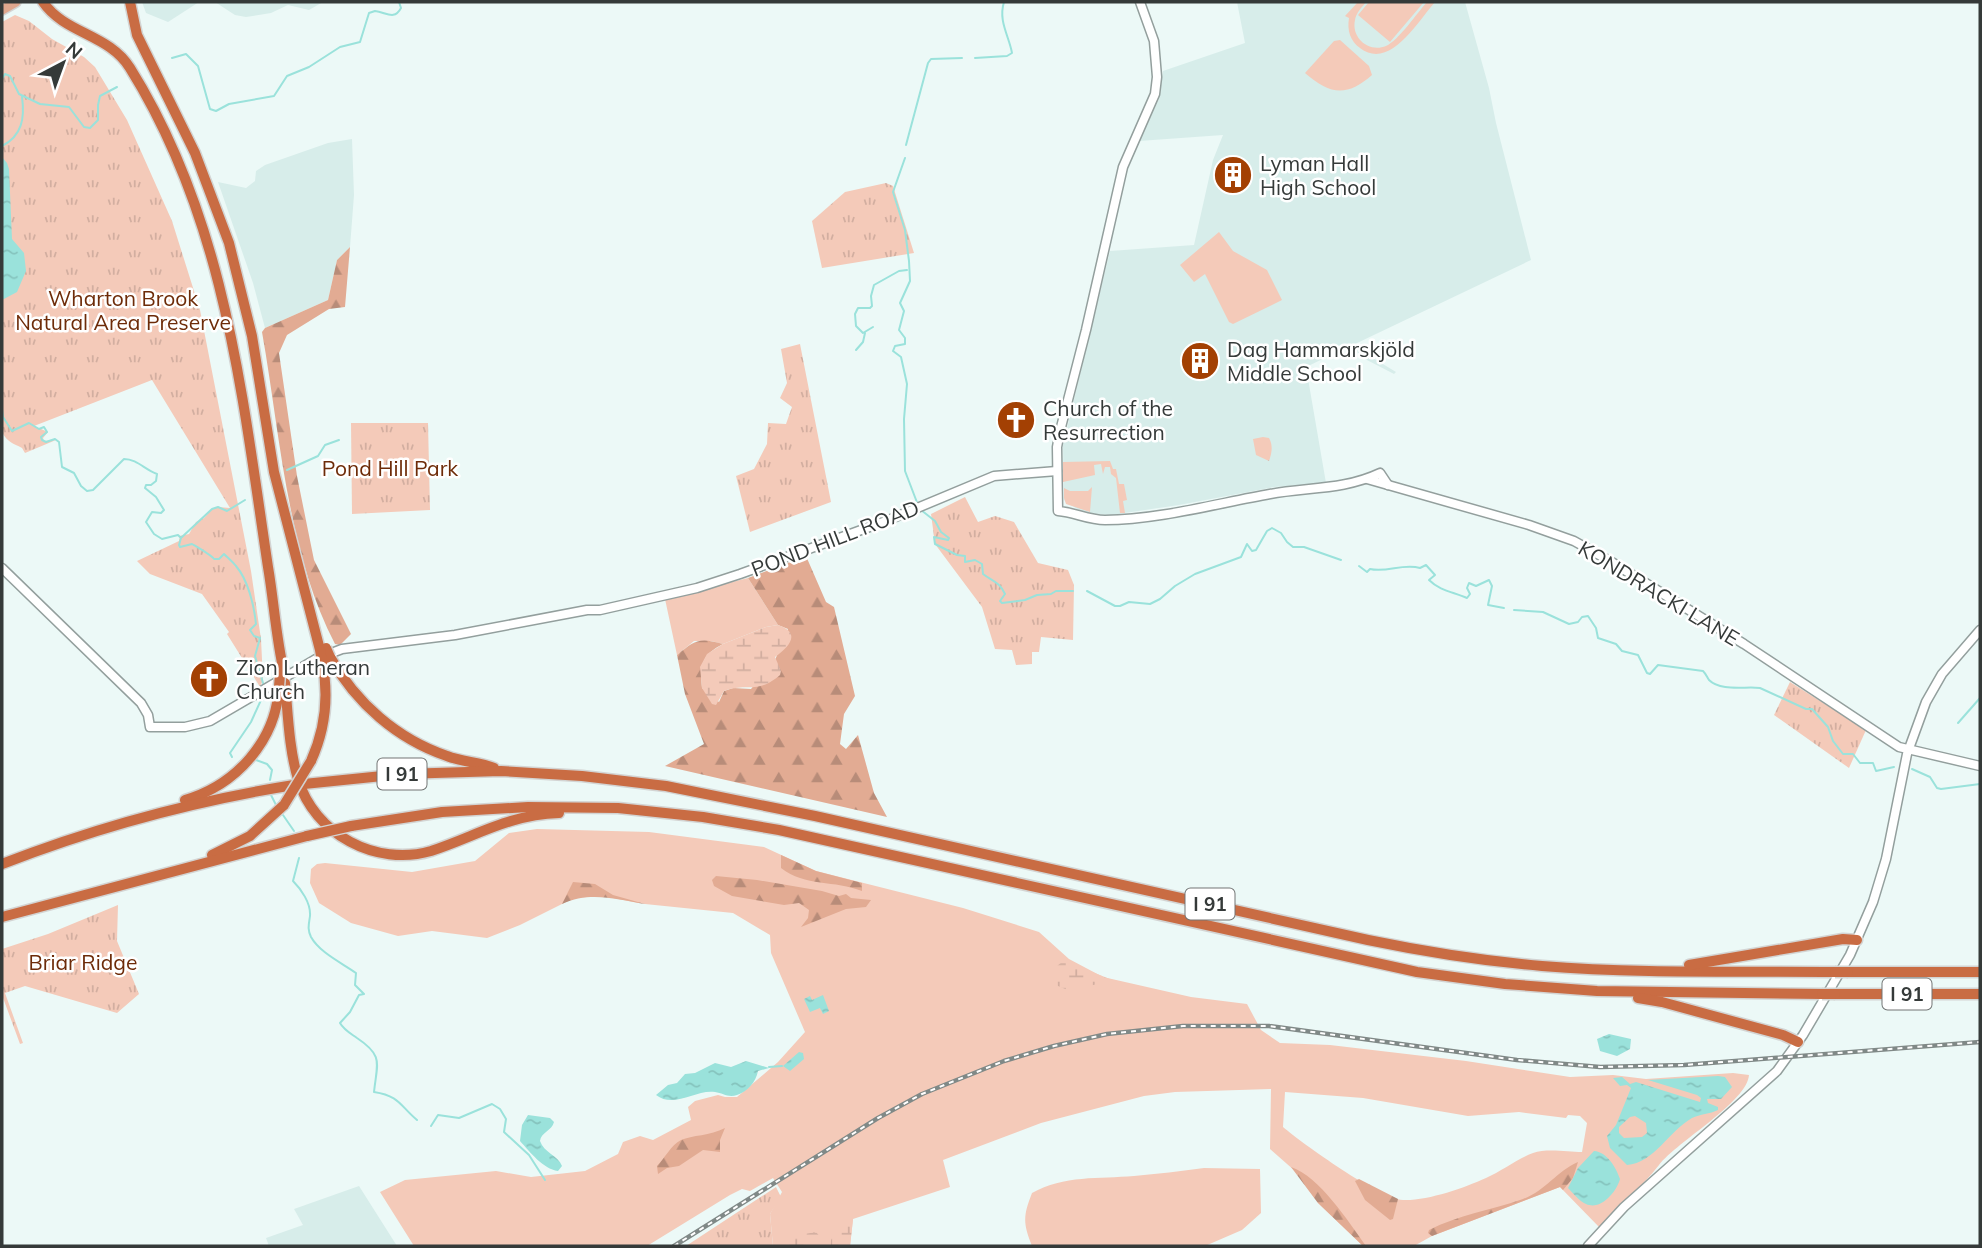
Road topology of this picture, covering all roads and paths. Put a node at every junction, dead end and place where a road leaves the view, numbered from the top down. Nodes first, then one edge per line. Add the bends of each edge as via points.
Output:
1 (16, 2) edge
2 (43, 2) edge
3 (130, 2) edge
4 (1140, 2) edge
5 (2, 10) edge
6 (1057, 471) junction
7 (1367, 479) junction
8 (1388, 485) junction
9 (2, 568) edge
10 (1980, 630) edge
11 (325, 654) junction
12 (282, 676) junction
13 (1908, 750) junction
14 (1980, 766) edge
15 (500, 771) junction
16 (178, 804) junction
17 (618, 808) junction
18 (2, 864) edge
19 (187, 867) junction
20 (2, 917) edge
21 (1857, 940) junction
22 (1649, 971) junction
23 (1980, 972) edge
24 (1607, 992) junction
25 (1980, 994) edge
26 (1798, 1042) junction
27 (1588, 1246) edge

1 - 5 main road
2 - 12 highway via 62,22 103,41 124,59 166,136 198,213 234,349
3 - 11 highway via 137,36 195,153 229,243 250,327 274,472
4 - 6 main road via 1154,41 1155,94 1123,167 1060,431
6 - 7 main road, KONDRACKI LANE via 1058,510 1093,519 1119,519
6 - 9 main road, POND HILL ROAD via 994,476 698,587 600,610 342,649 316,659 210,721 185,727 150,727 139,701
7 - 8 main road, KONDRACKI LANE
7 - 8 main road via 1380,473
8 - 13 main road, KONDRACKI LANE via 1529,525 1581,545
10 - 13 main road via 1938,681
11 - 15 highway via 355,693 394,729 442,754
11 - 19 highway, bridge via 319,739 298,786 284,806 250,836
12 - 16 highway via 269,727 248,760 221,783
12 - 17 highway via 302,790 326,825 364,849 417,854 516,818
13 - 14 main road, KONDRACKI LANE
13 - 21 main road via 1883,871
15 - 16 highway, I 91 via 299,784
15 - 22 highway, I 91 via 602,778 712,793 1412,948 1525,964
16 - 18 highway, I 91
17 - 19 highway, I 91, bridge via 501,807 419,815 351,826
17 - 24 highway, I 91 via 769,828 1404,970
19 - 20 highway, I 91
21 - 22 highway
21 - 26 main road
22 - 23 highway, I 91, bridge
24 - 25 highway, I 91, bridge
24 - 26 highway via 1662,1002
26 - 27 main road via 1777,1071 1624,1207

